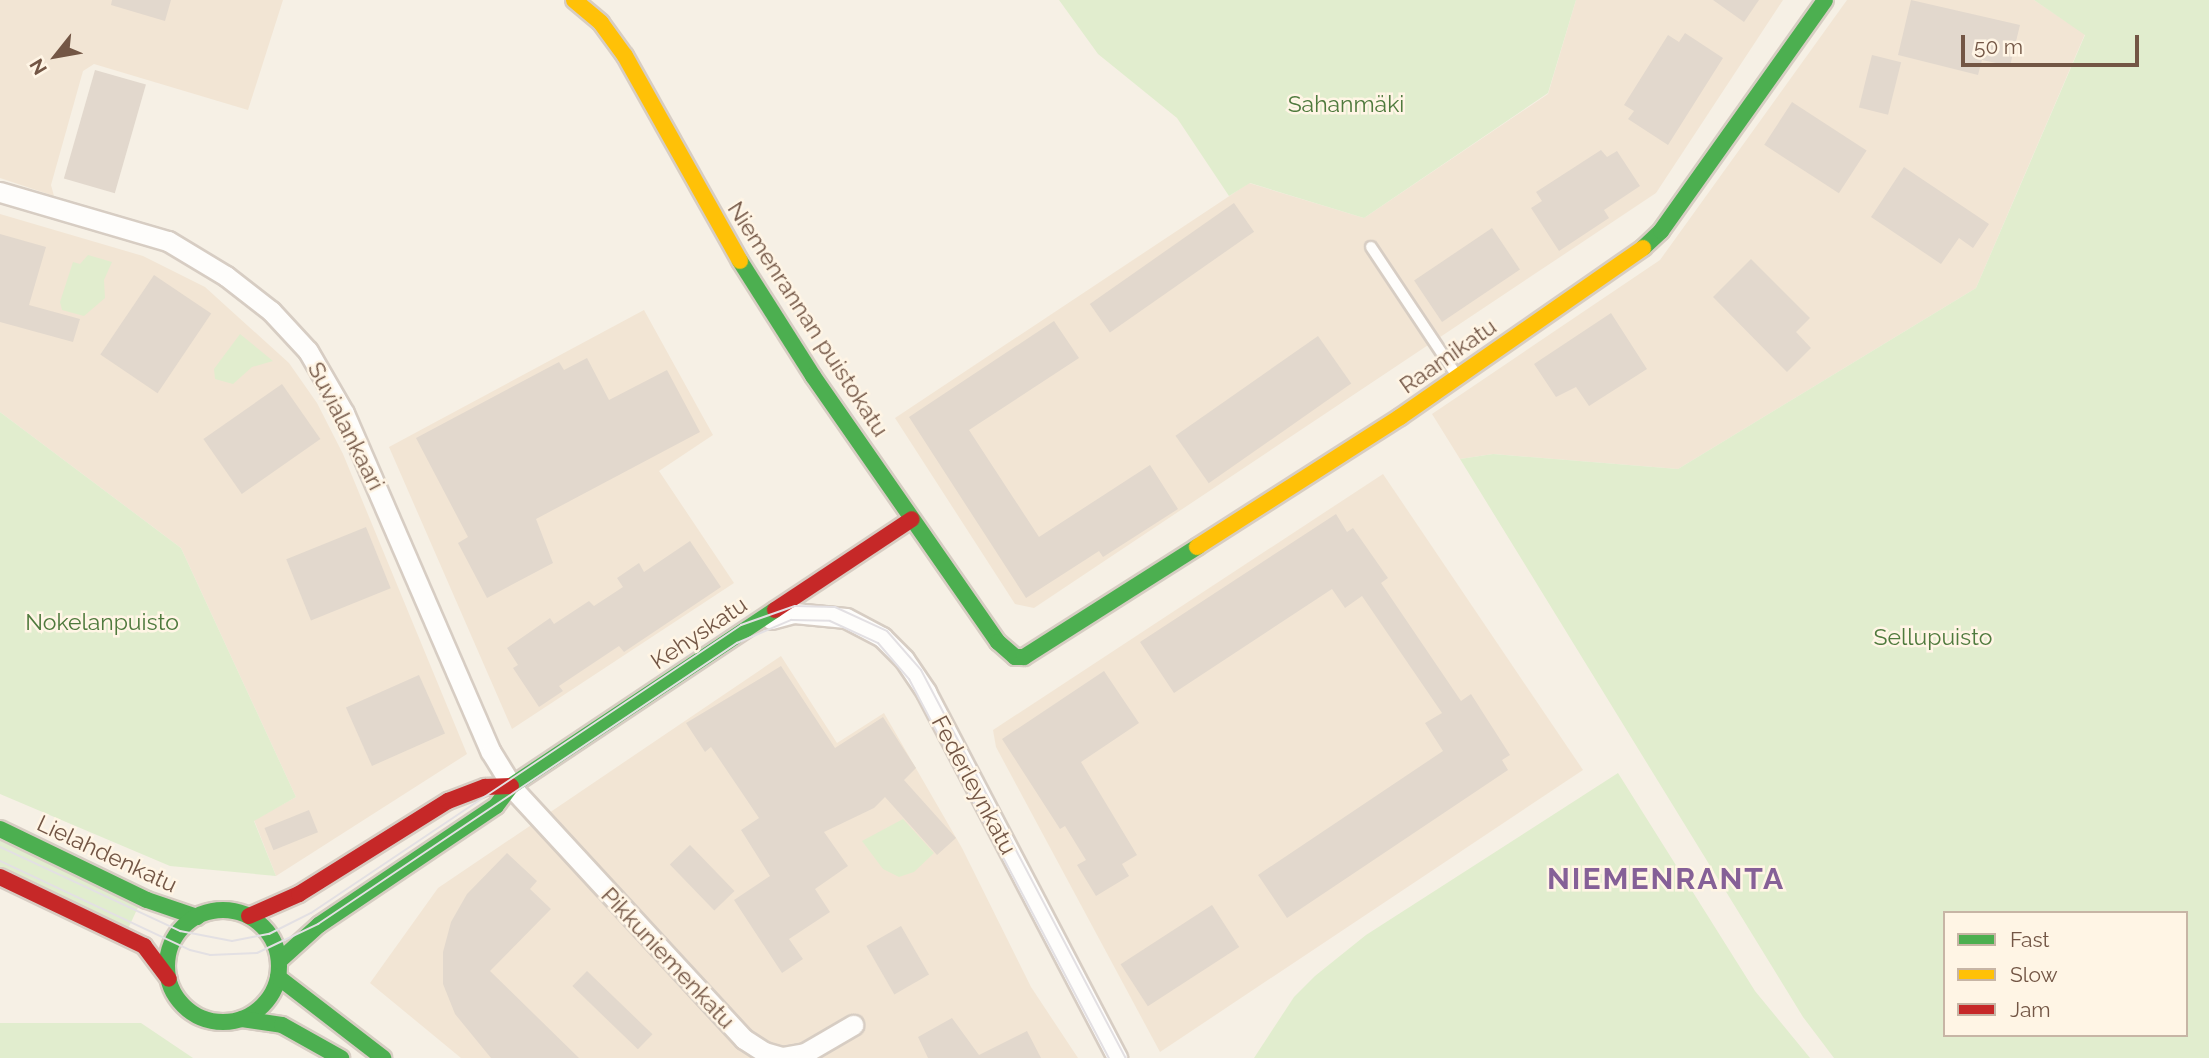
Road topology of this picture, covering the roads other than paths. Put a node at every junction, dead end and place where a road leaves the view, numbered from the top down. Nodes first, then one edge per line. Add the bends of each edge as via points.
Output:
1 (573, 0) edge
2 (1825, 0) edge
3 (0, 192) edge
4 (1371, 247) dead end
5 (1457, 377) junction
6 (912, 519) junction
7 (756, 623) junction
8 (1015, 657) joint
9 (511, 786) junction
10 (0, 829) edge
11 (0, 877) edge
12 (249, 916) junction
13 (197, 917) junction
14 (279, 969) junction
15 (169, 979) junction
16 (242, 1019) junction
17 (853, 1025) dead end
18 (341, 1058) edge
19 (383, 1058) edge
20 (1117, 1058) edge

1 - 6 street, Niemenrannan puistokatu via 601,23 625,56 730,245
2 - 5 street, Raamikatu via 1661,231 1640,251
3 - 9 street, Suvialankaari via 168,241 226,276 271,311 308,351 358,441 491,752
4 - 5 lane
5 - 8 street, Raamikatu via 1033,655
6 - 7 street, Kehyskatu
6 - 8 street, Niemenrannan puistokatu via 998,642
7 - 9 street, Kehyskatu
7 - 20 street, Federleynkatu via 794,613 834,615 865,626 904,659
9 - 12 street, Kehyskatu via 485,787 448,800 299,894
9 - 14 street, Kehyskatu via 496,806 319,925
9 - 17 street, Pikkuniemenkatu via 744,1039 782,1057 805,1053
10 - 13 street, Lielahdenkatu via 147,900
11 - 15 street via 144,946
12 - 13 street via 223,911
12 - 14 street via 269,934
13 - 15 street via 172,943
14 - 16 street via 272,995
14 - 19 street via 297,996
15 - 16 street via 176,996 196,1015 223,1023
16 - 18 street via 282,1025

